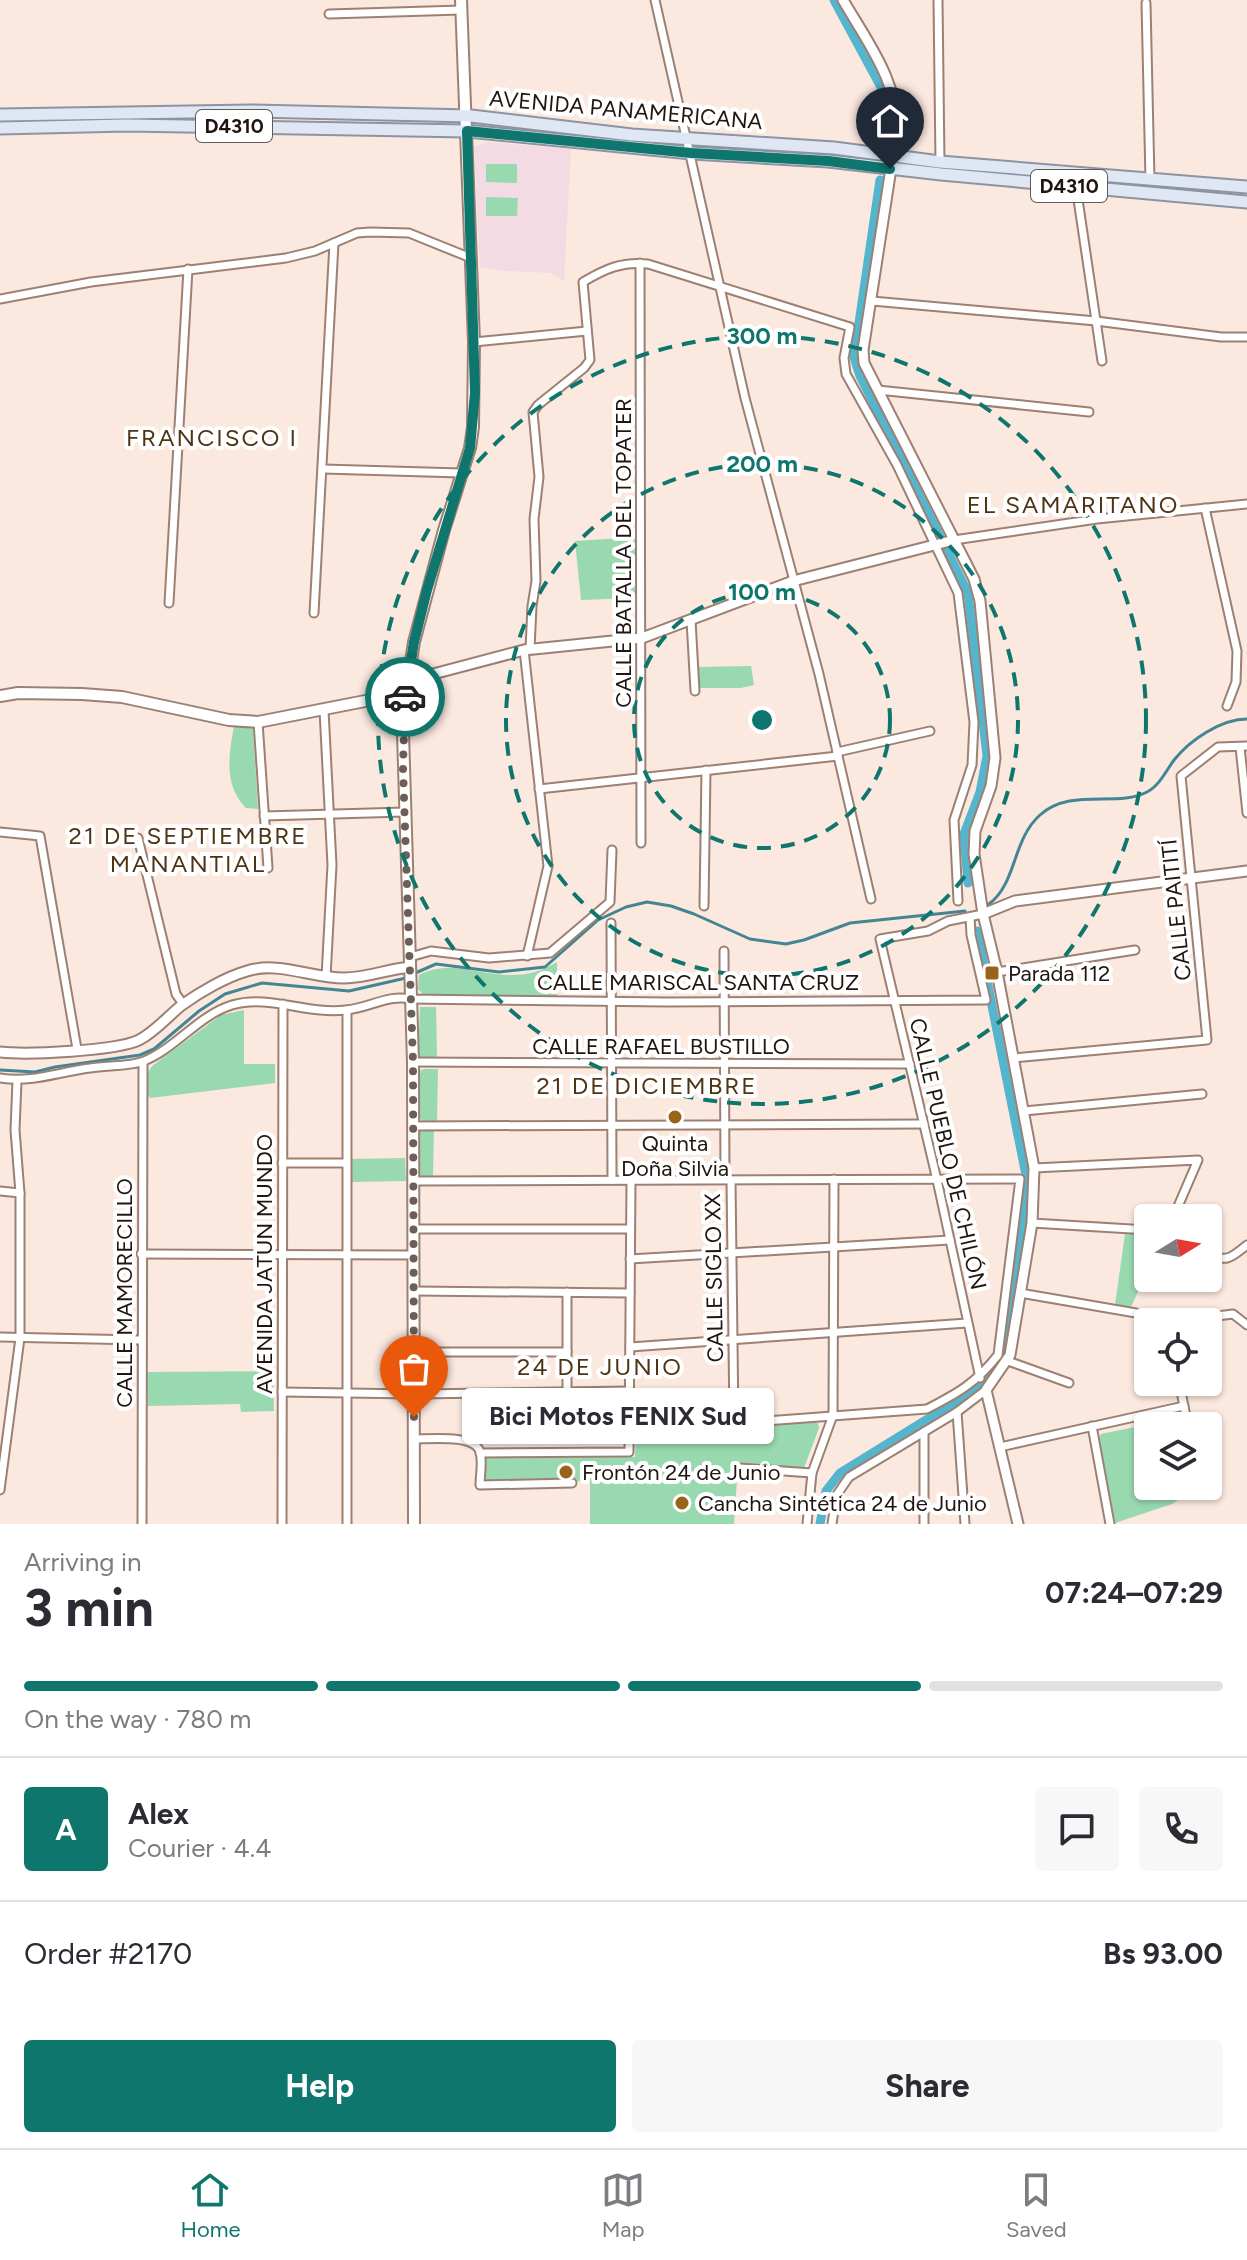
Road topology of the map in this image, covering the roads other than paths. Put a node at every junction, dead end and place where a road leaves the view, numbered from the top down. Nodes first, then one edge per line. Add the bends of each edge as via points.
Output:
1 (655, 0) edge
2 (843, 0) edge
3 (938, 0) edge
4 (1146, 3) dead end
5 (461, 5) edge
6 (329, 14) dead end
7 (220, 112) junction
8 (0, 115) edge
9 (466, 116) junction
10 (127, 119) junction
11 (70, 120) junction
12 (221, 126) junction
13 (0, 128) edge
14 (467, 131) junction
15 (688, 139) junction
16 (691, 153) junction
17 (893, 154) junction
18 (940, 162) junction
19 (890, 169) junction
20 (1150, 180) junction
21 (1076, 186) junction
22 (1247, 187) edge
23 (1247, 202) edge
24 (334, 243) junction
25 (471, 258) junction
26 (640, 263) junction
27 (188, 269) junction
28 (721, 287) junction
29 (0, 299) edge
30 (872, 301) junction
31 (1096, 321) junction
32 (587, 331) junction
33 (1247, 337) edge
34 (474, 342) junction
35 (1102, 361) dead end
36 (878, 390) junction
37 (1089, 412) dead end
38 (323, 469) junction
39 (461, 473) junction
40 (1247, 504) edge
41 (1205, 508) junction
42 (946, 542) junction
43 (793, 581) junction
44 (169, 603) dead end
45 (314, 613) dead end
46 (691, 620) junction
47 (642, 638) junction
48 (527, 649) junction
49 (1247, 650) edge
50 (1237, 651) junction
51 (408, 678) junction
52 (695, 691) dead end
53 (406, 693) junction
54 (0, 696) edge
55 (1227, 706) dead end
56 (324, 710) junction
57 (258, 722) junction
58 (930, 731) dead end
59 (1243, 746) edge
60 (838, 754) junction
61 (706, 770) junction
62 (642, 779) junction
63 (539, 789) junction
64 (405, 812) junction
65 (328, 813) junction
66 (1247, 813) edge
67 (264, 816) junction
68 (0, 832) edge
69 (138, 838) dead end
70 (641, 843) dead end
71 (612, 850) dead end
72 (268, 868) dead end
73 (1247, 871) edge
74 (1191, 878) junction
75 (871, 899) dead end
76 (958, 901) dead end
77 (704, 906) dead end
78 (983, 914) junction
79 (970, 917) junction
80 (611, 923) dead end
81 (1135, 950) dead end
82 (724, 951) dead end
83 (527, 956) junction
84 (410, 969) junction
85 (997, 972) junction
86 (326, 977) junction
87 (411, 999) junction
88 (895, 1000) junction
89 (612, 1001) junction
90 (725, 1001) junction
91 (183, 1004) junction
92 (283, 1004) junction
93 (347, 1010) junction
94 (77, 1049) junction
95 (0, 1052) edge
96 (1014, 1058) junction
97 (143, 1062) junction
98 (413, 1062) junction
99 (612, 1064) junction
100 (910, 1064) junction
101 (725, 1065) junction
102 (0, 1078) edge
103 (17, 1081) junction
104 (1202, 1094) dead end
105 (1024, 1111) junction
106 (924, 1124) junction
107 (612, 1125) junction
108 (725, 1125) junction
109 (413, 1126) junction
110 (282, 1163) junction
111 (346, 1163) junction
112 (1034, 1168) junction
113 (834, 1179) junction
114 (612, 1180) junction
115 (631, 1180) junction
116 (728, 1180) junction
117 (937, 1180) junction
118 (413, 1181) junction
119 (0, 1191) edge
120 (20, 1193) junction
121 (1179, 1204) edge
122 (1032, 1223) junction
123 (414, 1229) junction
124 (630, 1229) junction
125 (1134, 1229) edge
126 (950, 1240) junction
127 (1247, 1245) edge
128 (835, 1247) junction
129 (732, 1253) junction
130 (141, 1254) junction
131 (282, 1255) junction
132 (346, 1255) junction
133 (414, 1255) junction
134 (630, 1259) junction
135 (1222, 1260) edge
136 (414, 1291) junction
137 (567, 1292) junction
138 (630, 1293) junction
139 (1020, 1293) junction
140 (1134, 1313) edge
141 (1222, 1315) edge
142 (967, 1323) junction
143 (1247, 1325) edge
144 (833, 1333) junction
145 (0, 1337) edge
146 (20, 1338) junction
147 (140, 1340) junction
148 (733, 1340) junction
149 (630, 1347) junction
150 (414, 1352) junction
151 (567, 1352) junction
152 (1008, 1361) junction
153 (980, 1378) junction
154 (1069, 1383) dead end
155 (986, 1390) junction
156 (630, 1391) junction
157 (282, 1392) junction
158 (567, 1392) junction
159 (347, 1393) junction
160 (414, 1394) junction
161 (1182, 1396) edge
162 (1184, 1406) junction
163 (957, 1412) junction
164 (1185, 1412) edge
165 (833, 1415) junction
166 (734, 1423) junction
167 (1092, 1426) junction
168 (631, 1431) junction
169 (924, 1432) junction
170 (414, 1439) junction
171 (1000, 1447) junction
172 (480, 1453) junction
173 (740, 1468) dead end
174 (812, 1473) junction
175 (572, 1483) dead end
176 (0, 1490) edge
177 (142, 1524) edge
178 (282, 1524) edge
179 (347, 1524) edge
180 (414, 1524) edge
181 (807, 1524) edge
182 (832, 1524) edge
183 (924, 1524) edge
184 (965, 1524) edge
185 (1018, 1524) edge
186 (1110, 1524) edge

1 - 15 street
2 - 17 street via 894,95 898,118
3 - 18 street
4 - 20 street
5 - 6 street
5 - 9 main road
7 - 9 main road, AVENIDA PANAMERICANA / D4310
7 - 10 main road, AVENIDA PANAMERICANA / D4310
7 - 12 main road
8 - 11 main road, AVENIDA PANAMERICANA / D4310
9 - 14 main road
9 - 15 main road, AVENIDA PANAMERICANA / D4310
10 - 11 main road, AVENIDA PANAMERICANA / D4310
10 - 12 main road, AVENIDA PANAMERICANA / D4310
11 - 13 main road, AVENIDA PANAMERICANA / D4310
12 - 14 main road, AVENIDA PANAMERICANA / D4310
14 - 16 main road, AVENIDA PANAMERICANA / D4310
14 - 25 main road
15 - 16 street
15 - 17 main road, AVENIDA PANAMERICANA / D4310
16 - 19 main road, AVENIDA PANAMERICANA / D4310
16 - 28 street
17 - 18 main road, AVENIDA PANAMERICANA / D4310
17 - 19 street
18 - 20 main road, AVENIDA PANAMERICANA / D4310
19 - 21 main road, AVENIDA PANAMERICANA / D4310
19 - 30 street
20 - 22 main road, AVENIDA PANAMERICANA / D4310
21 - 23 main road, AVENIDA PANAMERICANA / D4310
21 - 31 street
24 - 25 street via 357,233 409,233
24 - 27 street via 286,258
24 - 38 street
25 - 34 main road
26 - 28 street
26 - 32 street via 626,262 583,282
26 - 47 street, CALLE BATALLA DEL TOPATER
27 - 29 street
27 - 44 street
28 - 42 street via 850,327 846,374
28 - 43 street
30 - 31 street
30 - 36 street via 863,350
31 - 33 street
31 - 35 street
32 - 34 street
32 - 48 street via 587,364 533,412 539,477 536,581
34 - 39 main road via 473,427
36 - 37 street
36 - 42 street
38 - 39 street
38 - 45 street
39 - 51 main road
40 - 41 street
41 - 42 street
41 - 50 street
42 - 43 street
42 - 76 street via 958,593 974,722 972,765 954,820
42 - 78 street via 974,579 980,601 994,744 991,786 973,842
43 - 46 street
43 - 60 street
46 - 47 street
46 - 52 street
47 - 48 street
47 - 62 street, CALLE BATALLA DEL TOPATER
48 - 51 street
48 - 63 street
49 - 50 street
50 - 55 street via 1236,682
51 - 53 main road
53 - 56 main road
53 - 64 main road
54 - 57 main road via 122,697
56 - 57 main road
56 - 65 street
57 - 67 street
58 - 60 street
59 - 66 street
59 - 74 street, CALLE PAITITÍ via 1209,752 1181,776
60 - 61 street
60 - 75 street
61 - 62 street
61 - 77 street
62 - 63 street
62 - 70 street, CALLE BATALLA DEL TOPATER
63 - 83 street via 548,866
64 - 65 street
64 - 84 main road
65 - 67 street
65 - 86 street via 332,865
67 - 72 street
68 - 94 street via 40,836
69 - 91 street via 176,994
71 - 83 street via 610,902 550,953
73 - 74 street
74 - 78 street via 1015,901
74 - 96 street, CALLE PAITITÍ via 1207,1040
78 - 79 street
78 - 85 street
79 - 88 street, CALLE PUEBLO DE CHILÓN via 880,939
79 - 88 street, CALLE MARISCAL SANTA CRUZ via 986,1000
80 - 89 street
81 - 85 street
82 - 90 street, CALLE SIGLO XX
83 - 84 street via 431,951
84 - 86 street via 359,978
84 - 87 main road
85 - 96 street
86 - 91 street via 274,967 244,971
87 - 89 street, CALLE MARISCAL SANTA CRUZ
87 - 93 street, CALLE MARISCAL SANTA CRUZ via 398,996
87 - 98 main road
88 - 90 street, CALLE MARISCAL SANTA CRUZ
88 - 100 street, CALLE PUEBLO DE CHILÓN
89 - 90 street, CALLE MARISCAL SANTA CRUZ
89 - 99 street
90 - 101 street, CALLE SIGLO XX
91 - 94 street via 139,1040
92 - 93 street, CALLE MARISCAL SANTA CRUZ
92 - 97 street, CALLE MARISCAL SANTA CRUZ via 248,1002 220,1010
92 - 110 street, AVENIDA JATUN MUNDO
93 - 111 street
94 - 95 street via 27,1055
96 - 105 street
97 - 103 street
97 - 130 street, CALLE MAMORECILLO
98 - 99 street, CALLE RAFAEL BUSTILLO
98 - 109 main road
99 - 101 street, CALLE RAFAEL BUSTILLO
99 - 107 street
100 - 101 street, CALLE RAFAEL BUSTILLO
100 - 106 street, CALLE PUEBLO DE CHILÓN
101 - 108 street, CALLE SIGLO XX
102 - 103 street
103 - 120 street
104 - 105 street
105 - 112 street
106 - 108 street
106 - 117 street, CALLE PUEBLO DE CHILÓN
107 - 108 street
107 - 109 street
107 - 114 street
108 - 116 street, CALLE SIGLO XX
109 - 118 main road
110 - 111 street
110 - 131 street, AVENIDA JATUN MUNDO
111 - 132 street
112 - 121 street via 1198,1160
112 - 122 street
113 - 116 street
113 - 117 street
113 - 128 street
114 - 115 street
114 - 118 street
115 - 116 street
115 - 124 street
116 - 129 street, CALLE SIGLO XX
117 - 126 street, CALLE PUEBLO DE CHILÓN
117 - 153 street via 1020,1179 998,1355
118 - 123 main road
119 - 120 street
120 - 146 street
122 - 125 street
122 - 139 street
123 - 124 street
123 - 133 main road
124 - 134 street
126 - 128 street
126 - 142 street, CALLE PUEBLO DE CHILÓN
127 - 135 street
128 - 129 street
128 - 144 street
129 - 134 street
129 - 148 street, CALLE SIGLO XX
130 - 131 street
130 - 147 street, CALLE MAMORECILLO
131 - 132 street
131 - 157 street, AVENIDA JATUN MUNDO
132 - 133 street
132 - 159 street
133 - 136 main road
134 - 138 street
136 - 137 street
136 - 150 main road
137 - 138 street
137 - 151 street
138 - 149 street
139 - 140 street
139 - 152 street
141 - 143 street via 1233,1314
142 - 144 street
142 - 153 street, CALLE PUEBLO DE CHILÓN
144 - 148 street
144 - 165 street
145 - 146 street
146 - 147 street
146 - 176 street
147 - 177 street, CALLE MAMORECILLO
148 - 149 street
148 - 166 street, CALLE SIGLO XX
149 - 156 street
150 - 151 street
150 - 160 main road
151 - 158 street
152 - 154 street
152 - 155 street
153 - 165 street via 927,1409
155 - 163 street
155 - 171 street
156 - 158 street
156 - 168 street
157 - 159 street
157 - 178 street, AVENIDA JATUN MUNDO
158 - 160 street
159 - 160 street
159 - 179 street
160 - 170 main road
161 - 162 street
162 - 164 street
162 - 167 street
163 - 169 street
163 - 184 street
165 - 166 street
165 - 174 street
166 - 168 street
167 - 171 street
167 - 186 street
168 - 172 street via 629,1452
169 - 182 street via 849,1477 836,1496
169 - 183 street
170 - 172 street via 465,1440
170 - 180 main road
171 - 185 street
172 - 175 street via 480,1485
173 - 174 street
174 - 181 street

